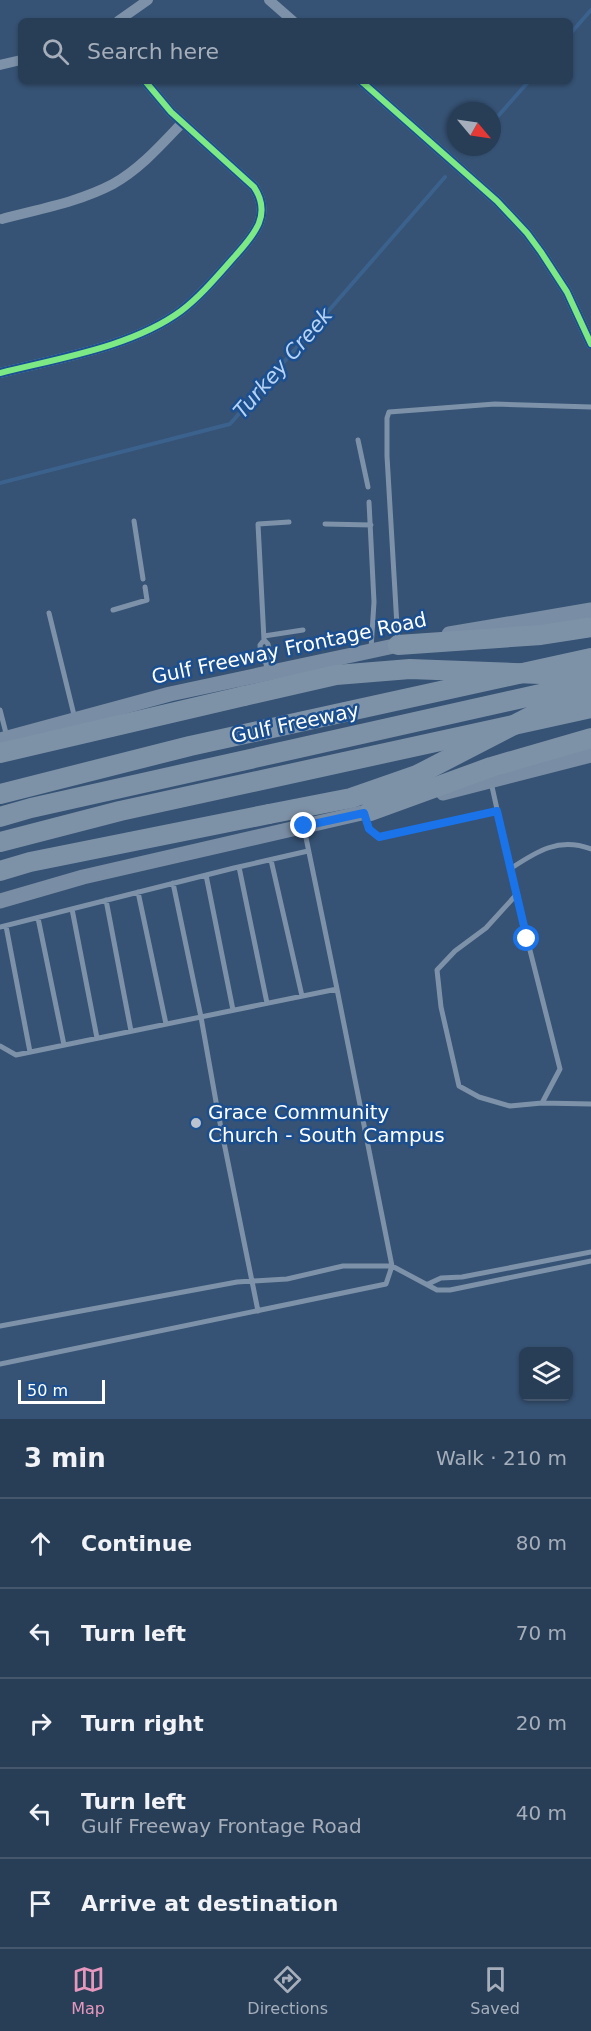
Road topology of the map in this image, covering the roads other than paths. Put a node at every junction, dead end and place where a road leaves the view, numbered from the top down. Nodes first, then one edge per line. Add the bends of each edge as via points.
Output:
1 (148, 0) edge
2 (269, 0) edge
3 (122, 18) edge
4 (290, 18) edge
5 (18, 61) edge
6 (0, 65) edge
7 (147, 84) edge
8 (364, 84) edge
9 (182, 123) junction
10 (1, 221) edge
11 (591, 344) edge
12 (0, 373) edge
13 (591, 407) edge
14 (358, 440) dead end
15 (368, 487) dead end
16 (369, 502) dead end
17 (134, 521) dead end
18 (289, 522) dead end
19 (325, 524) dead end
20 (371, 525) junction
21 (143, 579) dead end
22 (145, 587) dead end
23 (113, 610) dead end
24 (591, 610) edge
25 (49, 614) dead end
26 (591, 627) edge
27 (303, 630) dead end
28 (264, 638) junction
29 (398, 645) junction
30 (371, 651) junction
31 (591, 658) edge
32 (267, 668) junction
33 (591, 674) edge
34 (591, 683) edge
35 (591, 689) edge
36 (591, 708) edge
37 (0, 710) edge
38 (75, 720) junction
39 (591, 738) edge
40 (2, 744) edge
41 (591, 755) edge
42 (490, 781) junction
43 (0, 794) edge
44 (497, 811) junction
45 (367, 812) junction
46 (0, 817) edge
47 (304, 826) junction
48 (0, 842) edge
49 (591, 849) edge
50 (308, 851) junction
51 (271, 860) junction
52 (239, 867) junction
53 (510, 869) junction
54 (0, 871) edge
55 (206, 875) junction
56 (173, 883) junction
57 (138, 892) junction
58 (516, 895) junction
59 (106, 900) junction
60 (0, 901) edge
61 (72, 909) junction
62 (38, 918) junction
63 (3, 926) edge
64 (337, 989) junction
65 (302, 996) junction
66 (267, 1003) junction
67 (233, 1010) junction
68 (201, 1017) junction
69 (166, 1024) junction
70 (132, 1031) junction
71 (97, 1038) junction
72 (64, 1045) junction
73 (0, 1046) edge
74 (30, 1052) junction
75 (542, 1103) junction
76 (591, 1104) edge
77 (591, 1252) edge
78 (591, 1262) edge
79 (392, 1266) junction
80 (253, 1282) junction
81 (428, 1284) junction
82 (258, 1311) junction
83 (0, 1326) edge
84 (0, 1364) edge

1 - 3 street
2 - 4 street
5 - 6 street
7 - 9 street
8 - 11 street via 497,201 527,233 567,292
9 - 10 street via 140,165 114,183 85,196
9 - 12 street via 259,194 260,221 249,240 205,290 154,328 124,340
13 - 29 lane via 495,404 389,412 387,456
14 - 15 lane
16 - 20 lane
17 - 21 lane
18 - 28 lane via 258,524
19 - 20 lane
20 - 30 lane
22 - 23 lane via 147,600
24 - 29 main road, Gulf Freeway Frontage Road
25 - 38 lane
26 - 29 highway via 541,635
27 - 28 lane
28 - 32 lane via 270,657
29 - 30 main road, Gulf Freeway Frontage Road
30 - 32 main road, Gulf Freeway Frontage Road
31 - 43 highway, Gulf Freeway via 190,746
32 - 38 main road, Gulf Freeway Frontage Road
33 - 40 highway, bridge via 410,669 336,675
34 - 46 highway, Gulf Freeway
35 - 54 highway, bridge via 570,696 417,775 351,798
36 - 48 highway
37 - 40 lane
38 - 40 main road, Gulf Freeway Frontage Road
39 - 45 highway via 491,767
41 - 42 main road
42 - 44 lane
42 - 45 main road
44 - 45 lane via 379,837 369,829
44 - 53 lane
45 - 47 main road
47 - 50 lane
47 - 60 main road via 83,877
49 - 53 lane via 578,844 554,845
50 - 51 lane
50 - 64 lane
51 - 52 lane
51 - 65 lane
52 - 55 lane
52 - 66 lane
53 - 58 lane
55 - 56 lane
55 - 67 lane
56 - 57 lane
56 - 68 lane
57 - 59 lane
57 - 69 lane
58 - 75 lane via 560,1069
58 - 75 lane via 486,928 454,951 437,970 441,1007 459,1086 510,1106
59 - 61 lane
59 - 70 lane
61 - 62 lane
61 - 71 lane
62 - 63 lane
62 - 72 lane
63 - 74 lane
64 - 65 lane
64 - 79 lane
65 - 66 lane
66 - 67 lane
67 - 68 lane
68 - 69 lane
68 - 80 lane
69 - 70 lane
70 - 71 lane
71 - 72 lane
72 - 74 lane
73 - 74 lane via 16,1055
75 - 76 lane
77 - 81 lane via 441,1278
78 - 81 lane via 450,1290 437,1290
79 - 80 lane via 343,1266
79 - 81 lane
79 - 82 lane via 386,1284
80 - 82 lane
80 - 83 lane
82 - 84 lane

